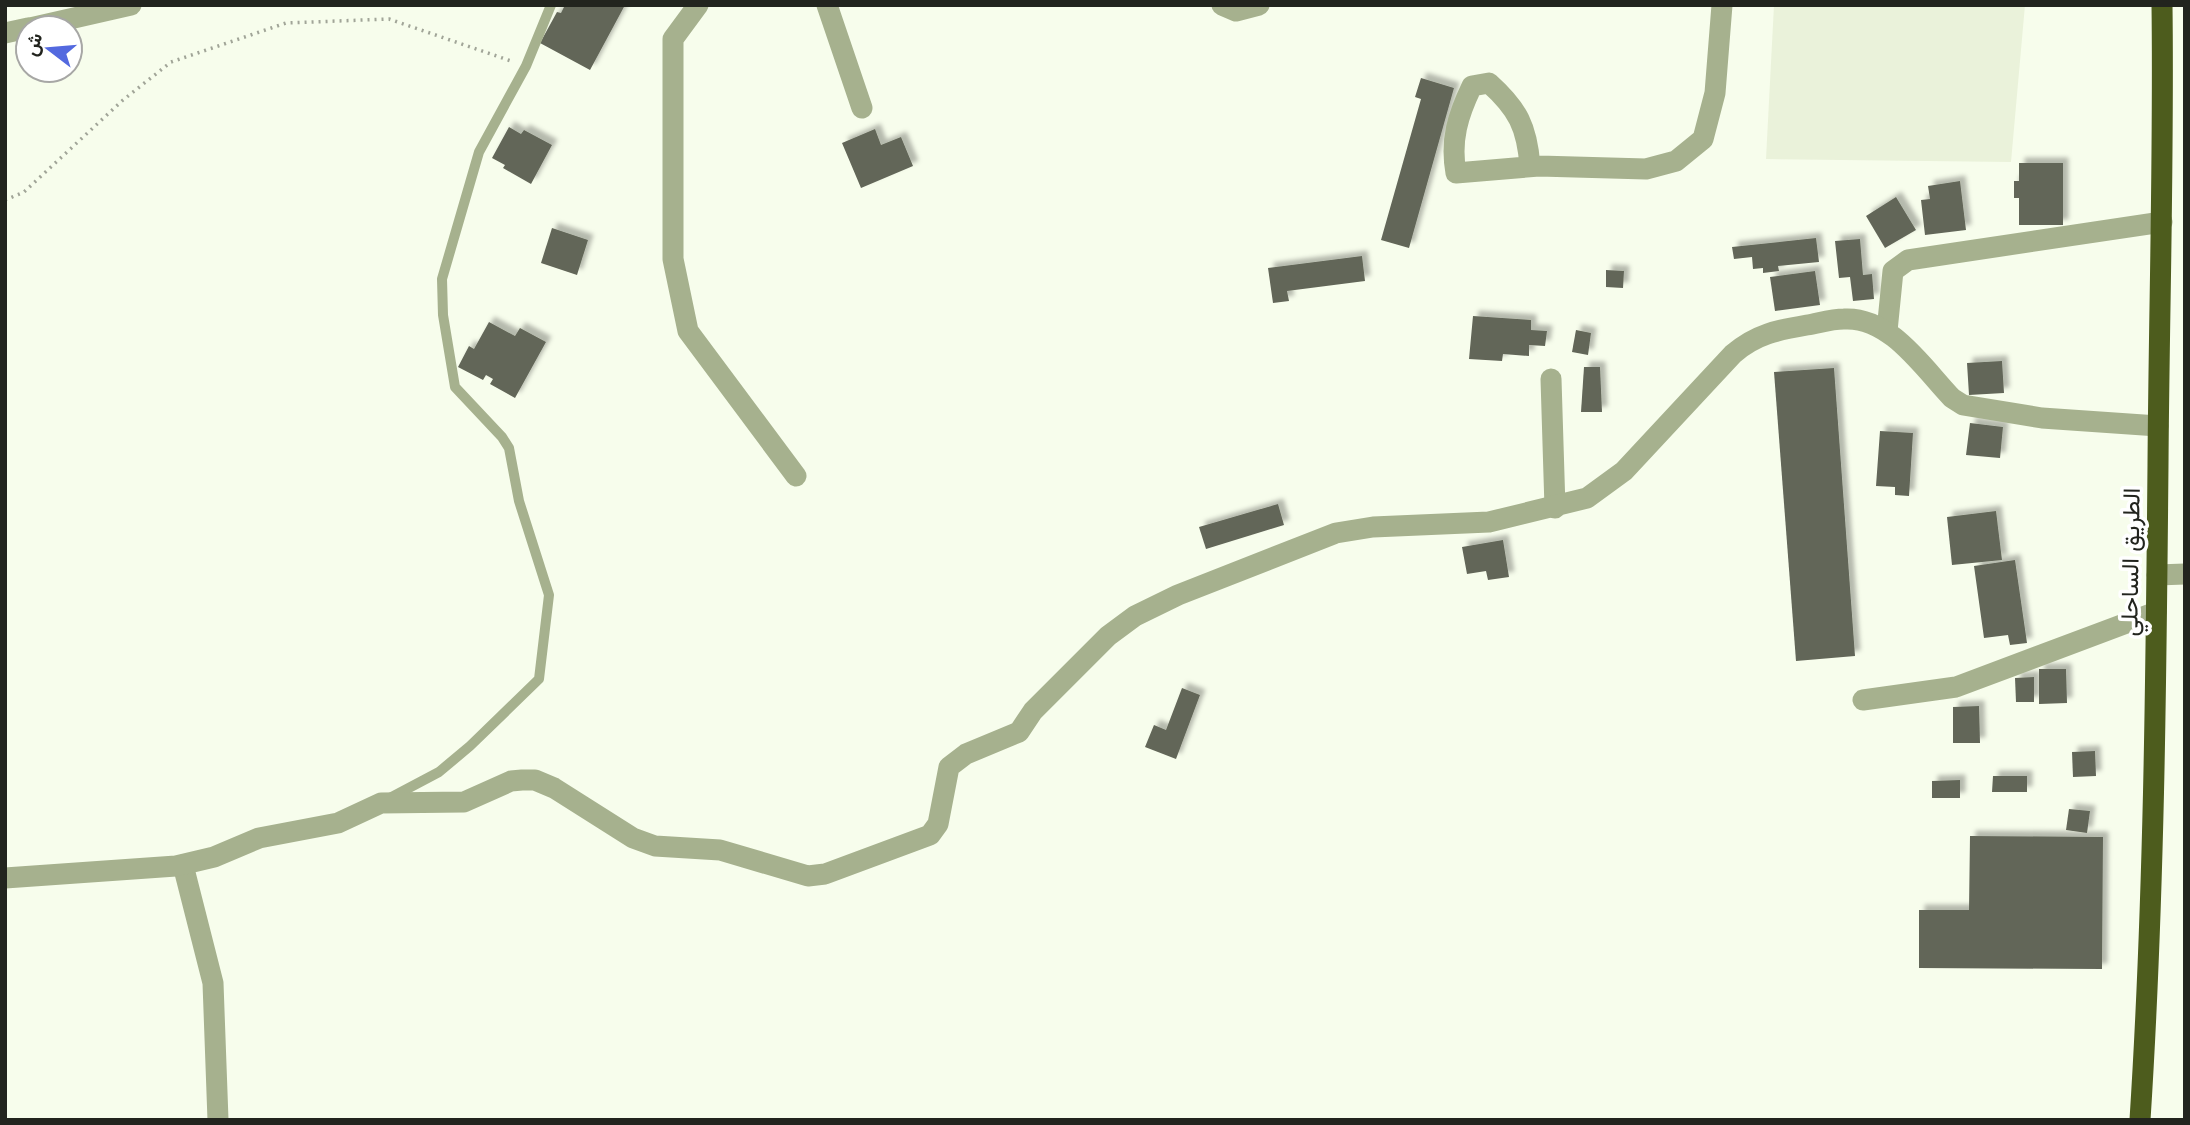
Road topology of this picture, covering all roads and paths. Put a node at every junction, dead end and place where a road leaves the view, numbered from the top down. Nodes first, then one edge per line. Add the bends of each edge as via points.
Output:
1 (131, 5) edge
2 (551, 5) edge
3 (698, 5) edge
4 (827, 5) edge
5 (1222, 5) edge
6 (1259, 5) edge
7 (1722, 5) edge
8 (2162, 5) edge
9 (84, 16) edge
10 (526, 66) junction
11 (862, 108) dead end
12 (1539, 166) junction
13 (5, 200) edge
14 (2162, 222) junction
15 (1887, 331) junction
16 (1551, 379) dead end
17 (2158, 426) junction
18 (796, 476) dead end
19 (1555, 508) junction
20 (2185, 574) edge
21 (2157, 575) junction
22 (2156, 612) junction
23 (1863, 700) dead end
24 (381, 803) junction
25 (183, 865) junction
26 (5, 878) edge
27 (218, 1120) edge
28 (2140, 1120) edge

1 - 9 street
2 - 10 lane
3 - 18 street via 673,39 673,259 688,331
4 - 11 street
5 - 6 street via 1236,11
7 - 12 street via 1715,93 1703,139 1676,160 1646,169
8 - 14 highway, الطريق الساحلي
10 - 13 path via 389,19 286,23 171,62 24,192
10 - 24 lane via 479,152 442,279 455,387 509,448 519,501 549,595 539,679 439,772
12 - 12 street via 1530,166 1528,134 1509,101 1489,83 1472,86 1458,115 1452,152 1456,173
14 - 15 street via 1908,260 1893,271
14 - 17 highway, الطريق الساحلي
15 - 17 street via 1963,405 2042,418
15 - 19 street via 1844,318 1761,335 1733,354 1606,486
16 - 19 street
17 - 21 highway, الطريق الساحلي
19 - 24 street via 1477,523 1336,533 1135,616 1033,711 1019,732 965,754 949,767 938,824 930,835 825,874 808,876 720,850 655,846 633,838 535,780 511,781 464,802
20 - 21 street
21 - 22 highway, الطريق الساحلي
22 - 23 street via 1956,687
22 - 28 highway, الطريق الساحلي via 2149,980
24 - 25 street via 338,823 259,838
25 - 26 street
25 - 27 street via 214,983

